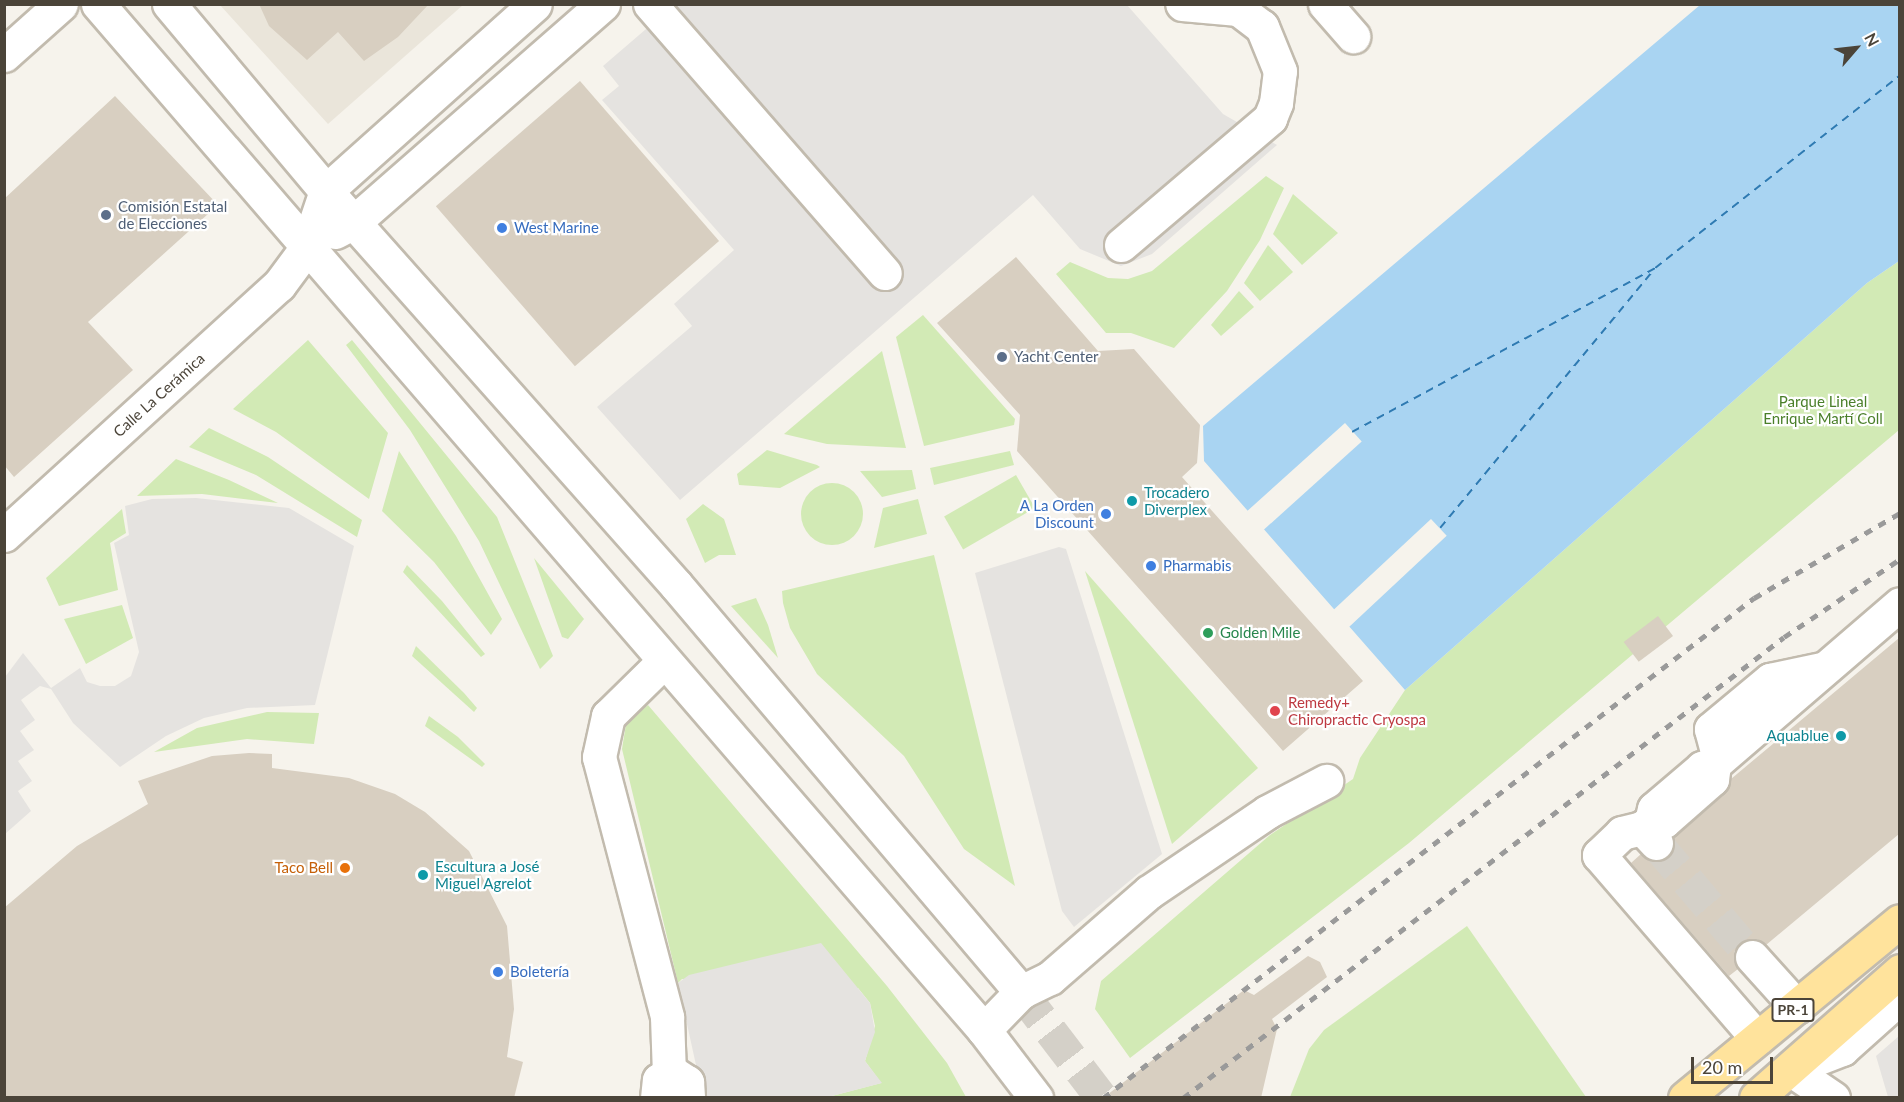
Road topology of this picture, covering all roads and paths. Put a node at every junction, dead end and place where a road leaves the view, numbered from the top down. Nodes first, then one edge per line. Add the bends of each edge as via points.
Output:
1 (61, 4) edge
2 (98, 4) edge
3 (169, 4) edge
4 (535, 4) edge
5 (603, 4) edge
6 (650, 4) edge
7 (1182, 4) edge
8 (1325, 4) edge
9 (1353, 36) dead end
10 (4, 55) edge
11 (326, 191) junction
12 (354, 222) junction
13 (1121, 245) dead end
14 (307, 248) junction
15 (885, 273) dead end
16 (4, 535) edge
17 (1899, 604) edge
18 (663, 662) junction
19 (1717, 761) junction
20 (1326, 781) dead end
21 (1649, 829) junction
22 (1899, 921) edge
23 (1752, 957) tunnel mouth
24 (1899, 971) edge
25 (1021, 992) junction
26 (1899, 997) edge
27 (1797, 1007) junction
28 (984, 1030) junction
29 (1757, 1038) junction
30 (1790, 1069) junction
31 (671, 1090) edge
32 (1036, 1098) edge
33 (1685, 1098) edge
34 (1756, 1098) edge
35 (1833, 1098) edge

1 - 10 street
2 - 14 street
3 - 11 street
4 - 11 street
5 - 12 street
6 - 15 street
7 - 13 street via 1238,9 1262,27 1280,71 1276,103 1270,118
8 - 9 street
11 - 12 street
11 - 14 street
12 - 14 street
12 - 25 street via 676,585
14 - 16 street, Calle La Cerámica via 279,285
14 - 18 street
17 - 19 street
18 - 28 street
18 - 31 street via 608,716 599,750 606,794 667,1017
19 - 21 street via 1712,779
19 - 21 street via 1654,809
20 - 25 street via 1267,812 1149,892 1050,978
21 - 29 street via 1622,833 1599,855
22 - 27 main road, PR-1
23 - 27 street
24 - 30 main road, PR-1
25 - 28 street
26 - 30 street via 1842,1050
27 - 29 main road, PR-1
28 - 32 street
29 - 33 main road, PR-1
30 - 34 main road, PR-1
30 - 35 street

